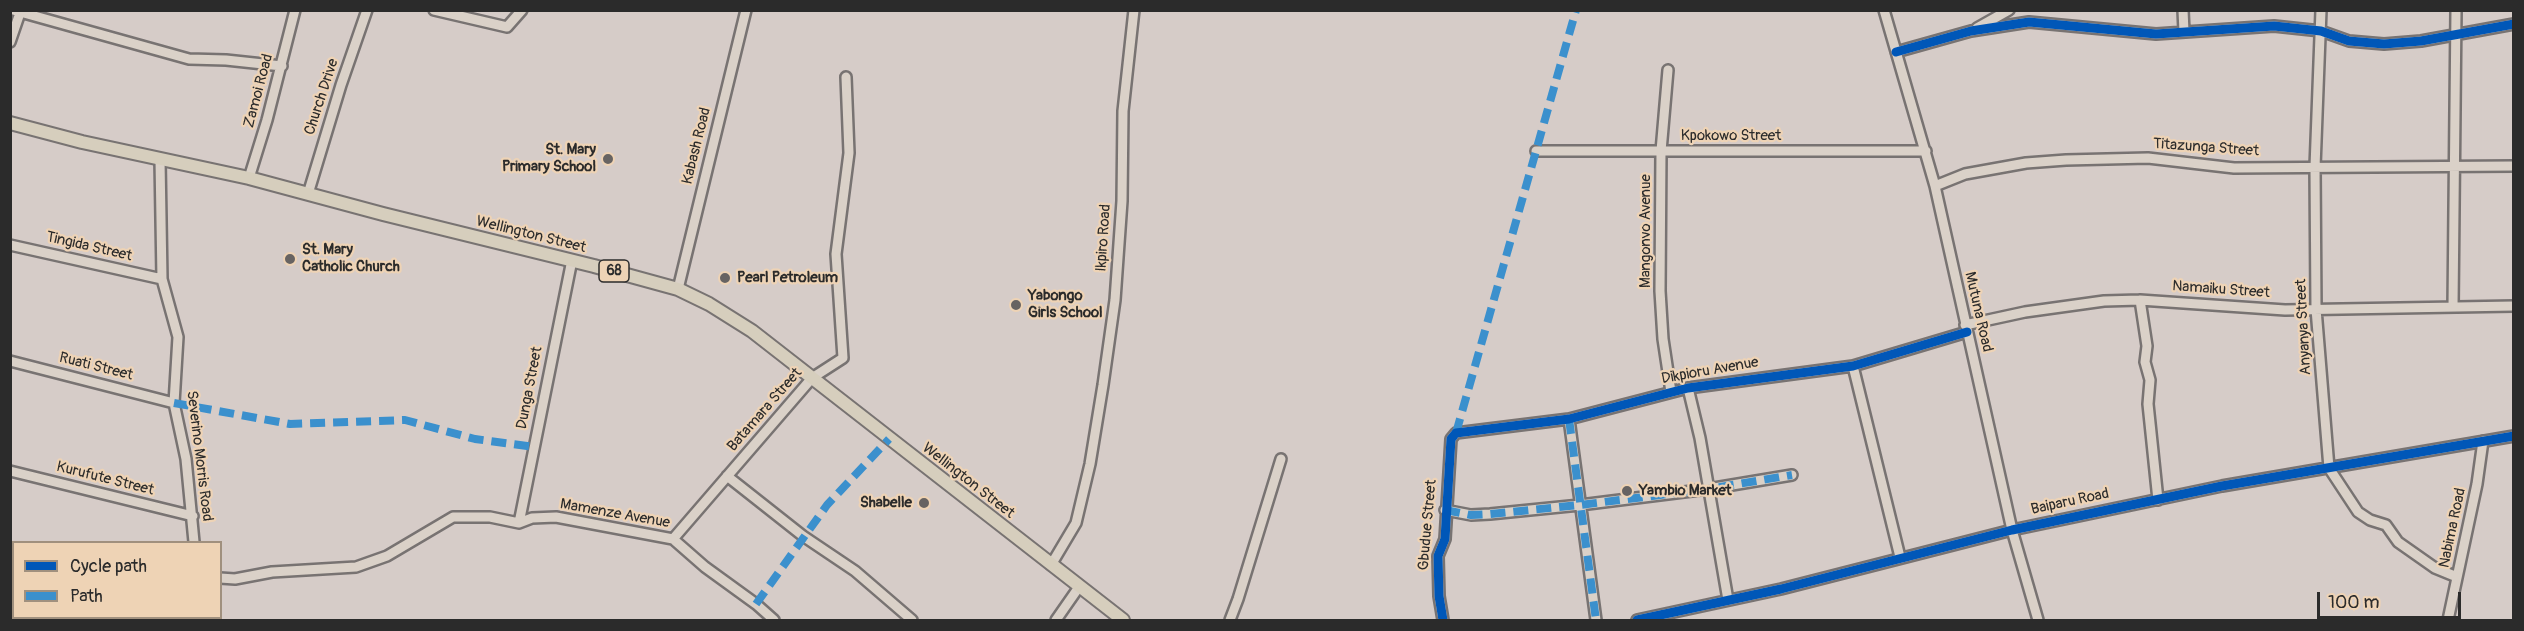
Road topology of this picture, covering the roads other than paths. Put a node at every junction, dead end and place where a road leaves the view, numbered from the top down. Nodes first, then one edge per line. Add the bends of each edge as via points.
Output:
1 (296, 10) edge
2 (367, 10) edge
3 (434, 10) edge
4 (522, 10) edge
5 (746, 10) edge
6 (1134, 10) edge
7 (1884, 10) edge
8 (2009, 10) edge
9 (2183, 10) edge
10 (2321, 10) edge
11 (2456, 10) edge
12 (18, 11) edge
13 (2514, 24) edge
14 (1971, 31) junction
15 (2321, 31) junction
16 (2184, 32) junction
17 (2456, 34) junction
18 (10, 42) edge
19 (1896, 52) junction
20 (282, 66) junction
21 (1668, 70) dead end
22 (846, 77) dead end
23 (10, 123) edge
24 (1536, 151) dead end
25 (1661, 151) junction
26 (1926, 151) junction
27 (160, 160) junction
28 (2455, 166) junction
29 (2514, 166) edge
30 (2315, 167) junction
31 (249, 178) junction
32 (1935, 186) junction
33 (308, 194) junction
34 (10, 245) edge
35 (572, 260) junction
36 (162, 279) junction
37 (678, 290) junction
38 (2140, 300) junction
39 (2514, 306) edge
40 (2454, 307) junction
41 (2316, 309) junction
42 (1966, 329) junction
43 (10, 361) edge
44 (1853, 366) junction
45 (812, 378) junction
46 (1688, 388) junction
47 (1671, 392) junction
48 (174, 403) junction
49 (1569, 419) junction
50 (1456, 433) joint
51 (2514, 436) edge
52 (2483, 441) junction
53 (1281, 459) dead end
54 (2329, 468) junction
55 (10, 471) edge
56 (1792, 474) dead end
57 (727, 476) junction
58 (1708, 489) junction
59 (2157, 500) junction
60 (1580, 505) junction
61 (1445, 510) junction
62 (193, 516) junction
63 (519, 523) junction
64 (2012, 530) junction
65 (673, 539) junction
66 (194, 541) edge
67 (1900, 557) junction
68 (1051, 566) junction
69 (2457, 577) junction
70 (222, 578) edge
71 (1079, 587) junction
72 (1728, 600) junction
73 (774, 621) edge
74 (912, 621) edge
75 (1056, 621) edge
76 (1123, 621) edge
77 (1230, 621) edge
78 (1443, 621) edge
79 (1596, 621) edge
80 (1637, 621) edge
81 (2038, 621) edge
82 (2448, 621) edge

1 - 20 street, Zamoi Road
2 - 33 street, Church Drive
3 - 4 street via 507,27
5 - 37 street, Kabash Road
6 - 68 street, Ikpiro Road via 1123,111 1115,300 1103,386 1076,523
7 - 19 street, Mutuna Road
8 - 14 street
9 - 16 street
10 - 15 street, Anyanya Street
11 - 17 street
12 - 18 street
12 - 20 street via 189,59
13 - 17 street
14 - 16 street via 2029,22 2156,34
14 - 19 street
15 - 16 street via 2274,26
15 - 17 street via 2349,41 2384,44
15 - 30 street, Anyanya Street
17 - 28 street
19 - 26 street, Mutuna Road
20 - 31 street, Zamoi Road
21 - 25 street, Mangonvo Avenue
22 - 45 street, Batamara Street via 849,153 836,254 843,358
23 - 27 main road, Wellington Street / 68
24 - 25 street, Kpokowo Street
25 - 26 street, Kpokowo Street
25 - 47 street, Mangonvo Avenue via 1660,291
26 - 32 street, Mutuna Road
27 - 31 main road, Wellington Street / 68
27 - 36 street, Severino Morris Road
28 - 29 street, Titazunga Street
28 - 30 street, Titazunga Street
28 - 40 street
30 - 32 street, Titazunga Street via 2234,168 2148,158 2066,160 1965,174
30 - 41 street, Anyanya Street
31 - 33 main road, Wellington Street / 68
32 - 42 street, Mutuna Road
33 - 35 main road, Wellington Street / 68
34 - 36 street, Tingida Street
35 - 37 main road, Wellington Street / 68
35 - 63 street, Dunga Street
36 - 48 street, Severino Morris Road via 178,337
37 - 45 main road, Wellington Street / 68 via 752,331
38 - 41 street, Namaiku Street
38 - 42 street, Namaiku Street via 2025,312
38 - 59 street via 2150,380 2148,404
39 - 40 street, Namaiku Street
40 - 41 street, Namaiku Street
41 - 54 street, Anyanya Street
42 - 44 street, Dikpioru Avenue
42 - 64 street, Mutuna Road
43 - 48 street, Ruati Street
44 - 46 street, Dikpioru Avenue
44 - 67 street
45 - 57 street, Batamara Street
45 - 68 main road, Wellington Street / 68
46 - 47 street, Dikpioru Avenue
46 - 58 street
47 - 49 street, Dikpioru Avenue
48 - 62 street, Severino Morris Road
49 - 50 street, Dikpioru Avenue
49 - 60 street
50 - 61 street, Gbudue Street via 1450,439
51 - 52 street, Baiparu Road
52 - 54 street, Baiparu Road
52 - 69 street, Nabima Road
53 - 77 street
54 - 59 street, Baiparu Road
54 - 69 street, Anyanya Street via 2358,512 2386,525 2398,542 2435,568
55 - 62 street, Kurufute Street
56 - 58 street
57 - 65 street, Batamara Street
57 - 74 street via 855,571
58 - 60 street
58 - 72 street
59 - 64 street, Baiparu Road
60 - 61 street via 1490,514
60 - 79 street
61 - 78 street, Gbudue Street via 1444,539 1438,556
62 - 66 street, Severino Morris Road
63 - 65 street, Mamenze Avenue via 556,517
63 - 70 street, Mamenze Avenue via 490,517 453,517 387,556 356,567
64 - 67 street, Baiparu Road
64 - 81 street, Mutuna Road
65 - 73 street, Mamenze Avenue
67 - 72 street, Baiparu Road
68 - 71 main road, Wellington Street / 68
69 - 82 street, Nabima Road
71 - 75 street
71 - 76 main road, Wellington Street / 68
72 - 80 street, Baiparu Road

